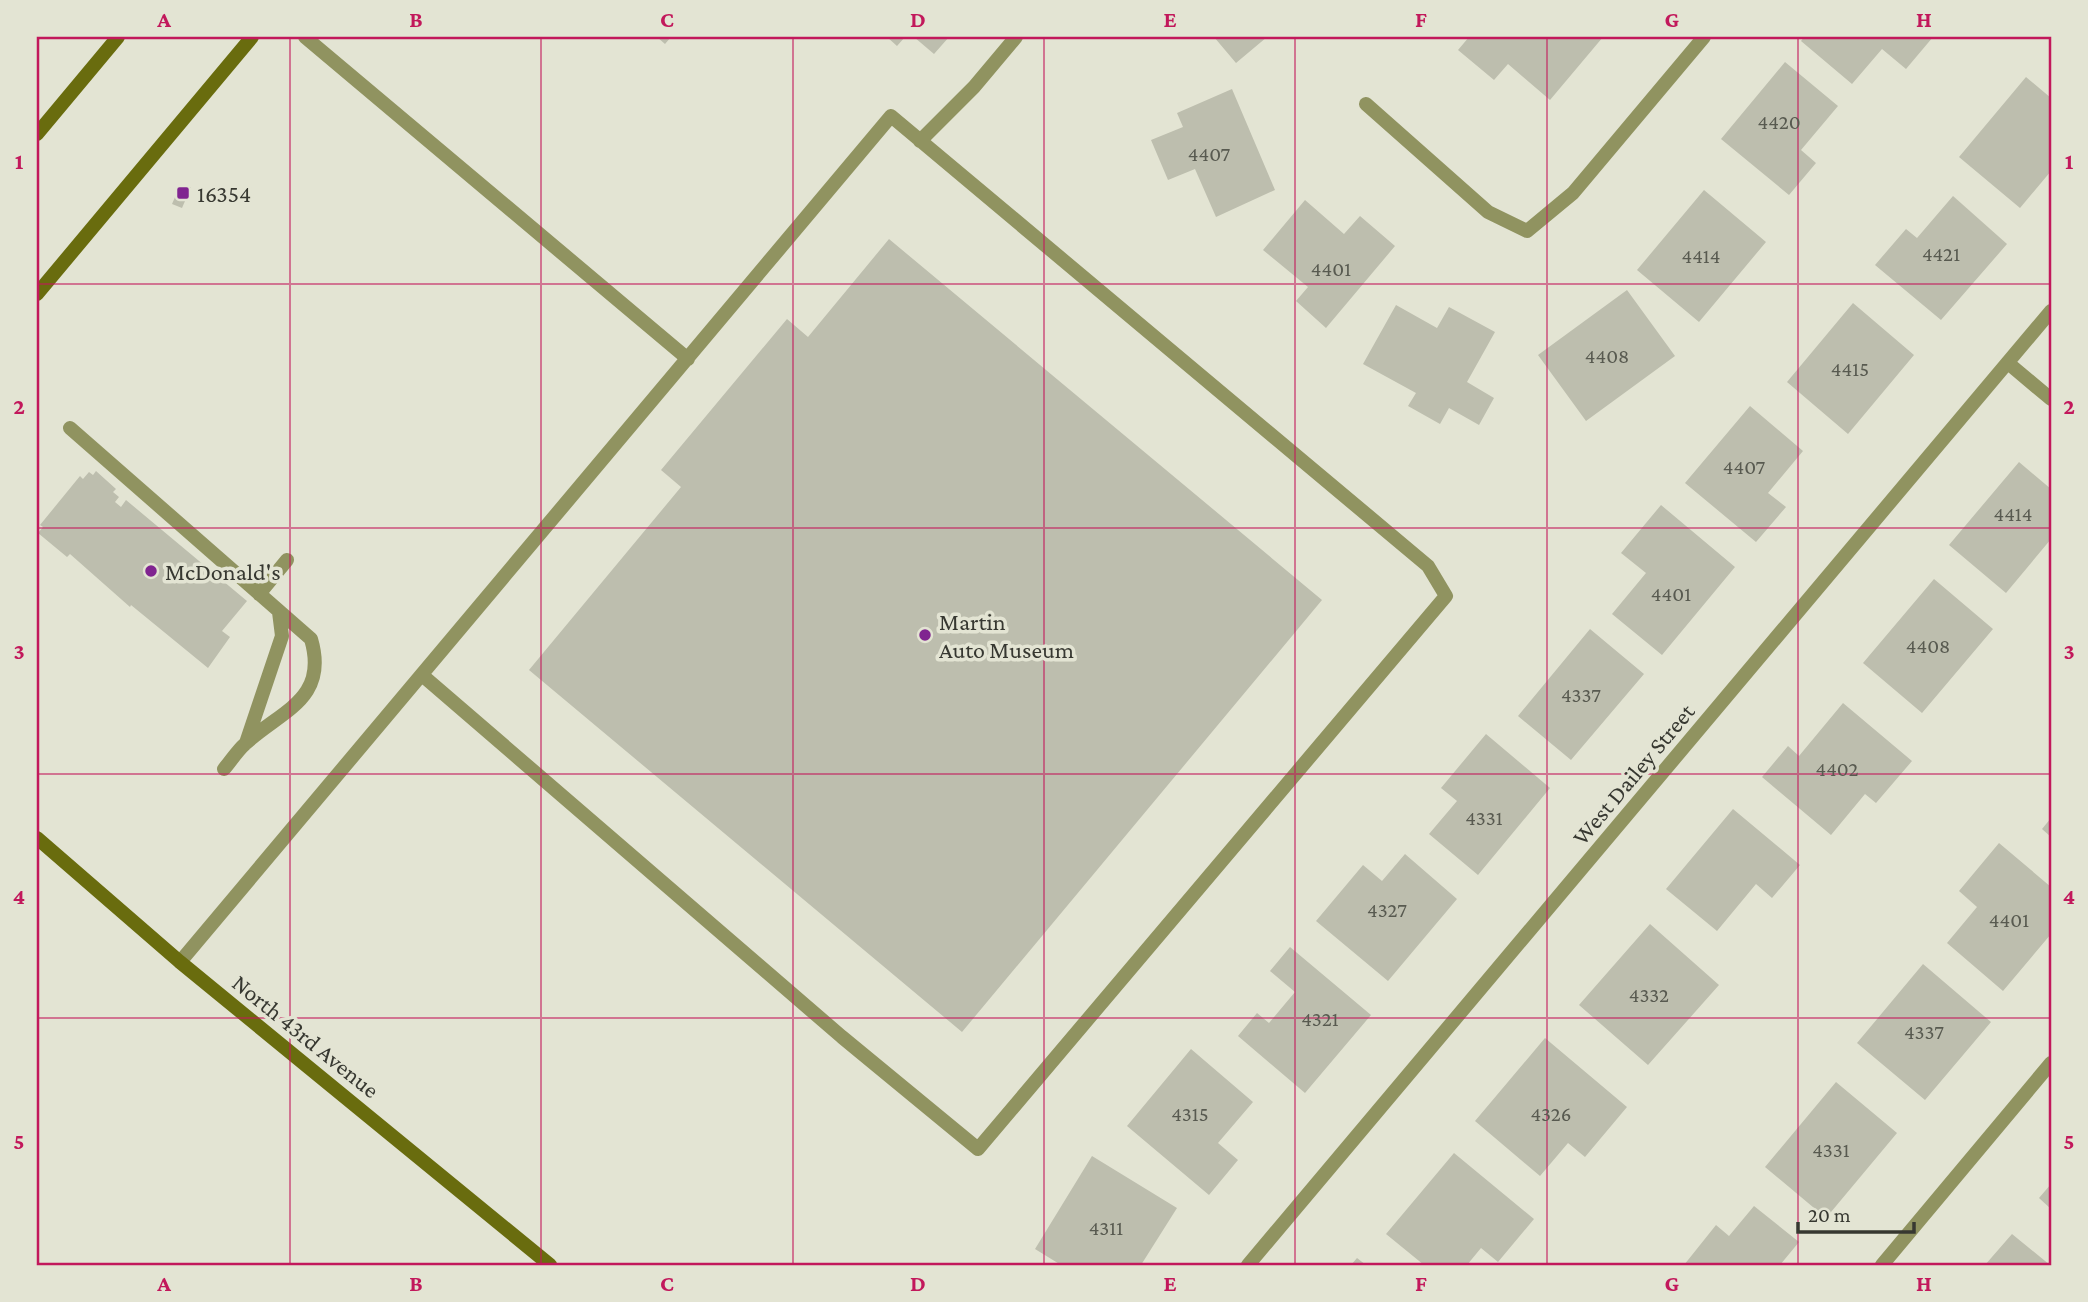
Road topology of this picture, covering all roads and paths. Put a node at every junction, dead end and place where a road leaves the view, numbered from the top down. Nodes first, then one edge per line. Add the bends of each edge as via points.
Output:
1 (118, 37) edge
2 (252, 37) edge
3 (305, 37) edge
4 (1016, 37) edge
5 (1704, 37) edge
6 (1366, 104) dead end
7 (37, 134) edge
8 (920, 141) junction
9 (37, 294) edge
10 (2051, 311) edge
11 (688, 359) junction
12 (2008, 363) junction
13 (2051, 399) edge
14 (70, 428) dead end
15 (287, 561) dead end
16 (259, 594) junction
17 (279, 612) junction
18 (422, 675) junction
19 (246, 743) junction
20 (224, 769) dead end
21 (37, 838) edge
22 (180, 962) junction
23 (2051, 1063) edge
24 (550, 1265) edge
25 (1248, 1265) edge
26 (1882, 1265) edge

1 - 7 main road
2 - 9 main road
3 - 11 street
4 - 8 street
5 - 6 street via 1573,193 1527,231 1488,212
8 - 11 street via 891,116
8 - 18 street via 1428,566 1446,596 978,1149
10 - 12 street, West Dailey Street
11 - 18 street
12 - 13 street
12 - 25 street, West Dailey Street
14 - 16 street
15 - 16 street
16 - 17 street
17 - 19 street via 282,636
17 - 19 street via 311,639 317,659 315,675 283,718
18 - 22 street
19 - 20 street
21 - 22 main road, North 43rd Avenue
22 - 24 main road, North 43rd Avenue
23 - 26 street

